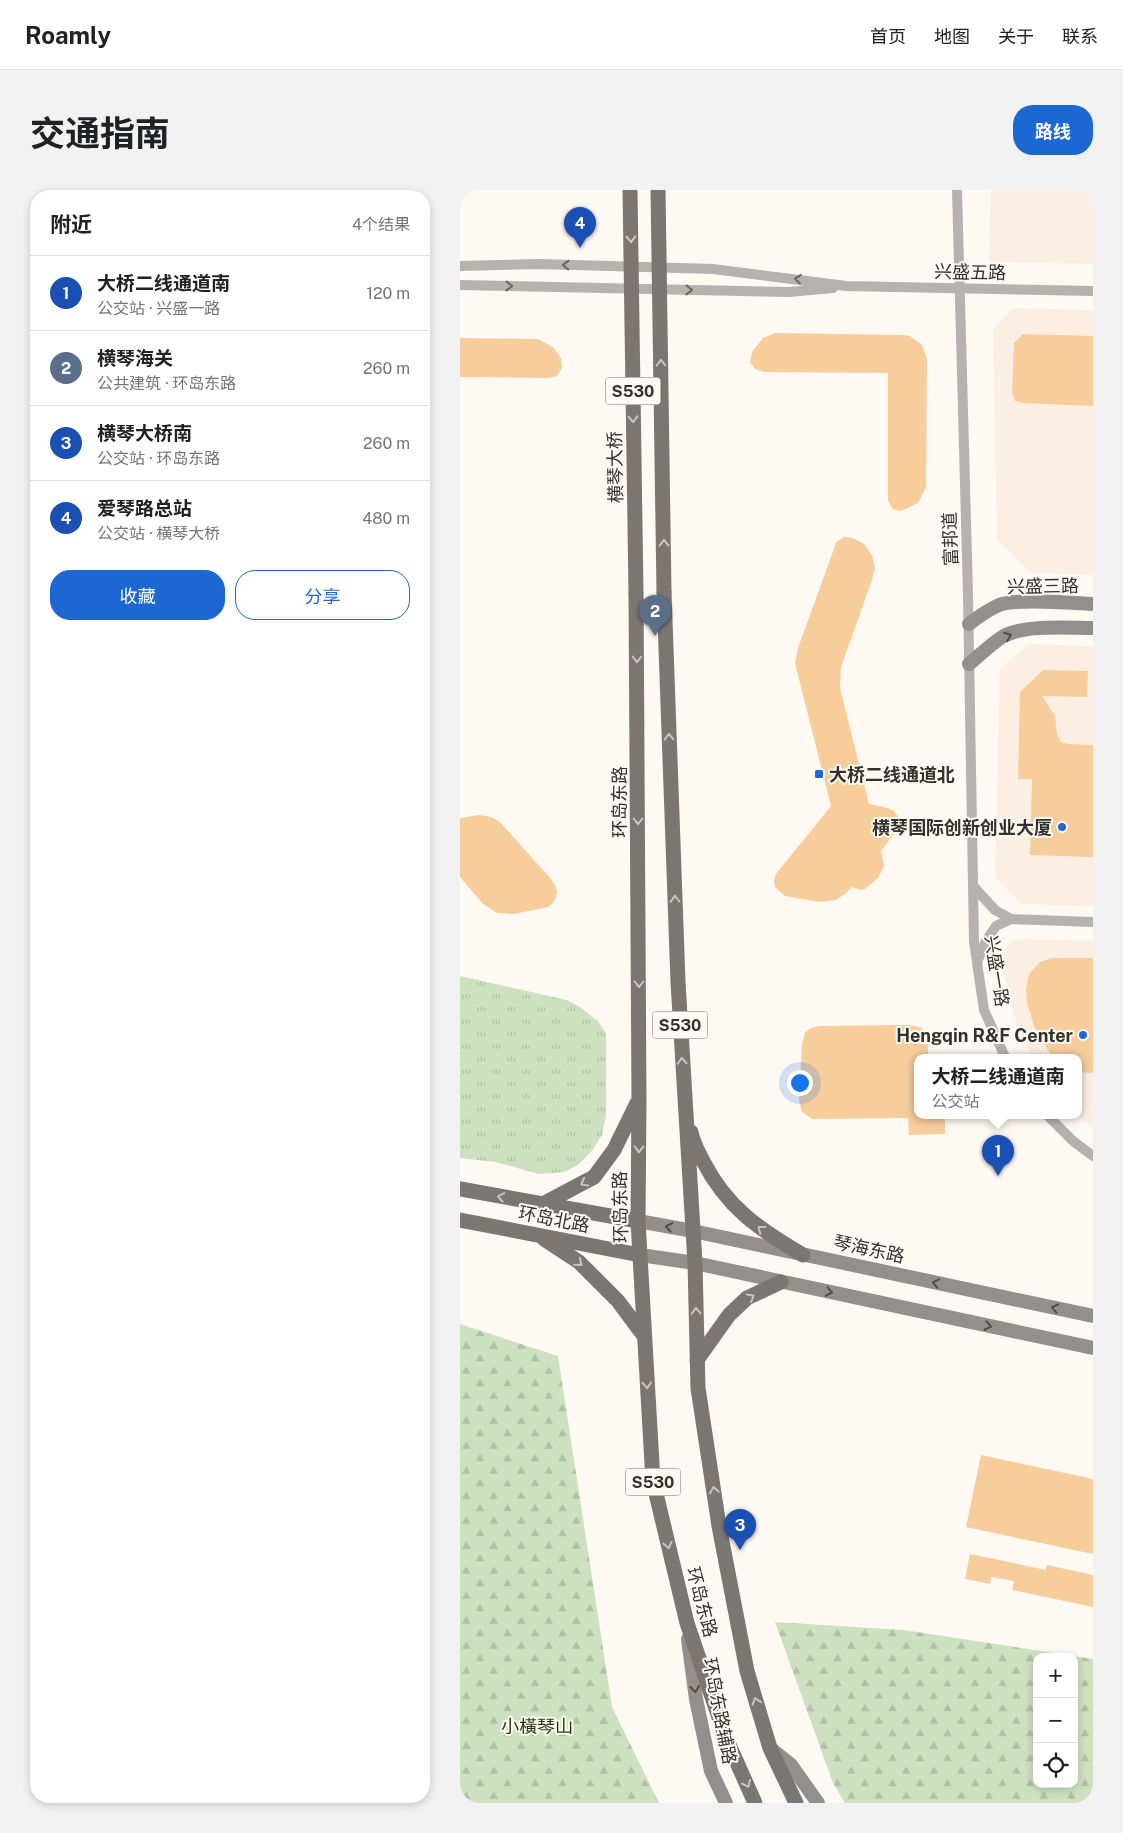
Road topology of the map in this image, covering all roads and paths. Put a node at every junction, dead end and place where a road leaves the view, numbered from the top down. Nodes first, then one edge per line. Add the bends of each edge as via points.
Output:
1 (630, 190) edge
2 (658, 190) edge
3 (957, 190) edge
4 (460, 266) edge
5 (460, 284) edge
6 (846, 286) junction
7 (958, 288) junction
8 (1093, 291) edge
9 (636, 593) joint
10 (1093, 604) edge
11 (969, 624) junction
12 (1093, 628) edge
13 (969, 664) junction
14 (973, 886) junction
15 (1011, 919) junction
16 (1093, 922) edge
17 (977, 963) junction
18 (1004, 1054) edge
19 (684, 1098) junction
20 (639, 1100) junction
21 (1051, 1119) edge
22 (1093, 1156) edge
23 (460, 1189) edge
24 (543, 1204) junction
25 (460, 1220) edge
26 (638, 1221) junction
27 (693, 1231) junction
28 (539, 1235) junction
29 (640, 1255) junction
30 (803, 1255) junction
31 (695, 1263) junction
32 (781, 1282) junction
33 (1093, 1316) edge
34 (644, 1336) junction
35 (1093, 1348) edge
36 (697, 1360) junction
37 (686, 1624) junction
38 (770, 1748) junction
39 (726, 1803) edge
40 (755, 1803) edge
41 (796, 1803) edge
42 (818, 1803) edge

1 -> 9 main road, 横琴大桥 / S530, bridge
19 -> 2 main road, 环岛东路 / S530, bridge via 664,592
3 - 7 street, 富邦道
6 -> 4 street via 713,269 540,264
5 -> 6 street via 789,292
6 - 7 street, 兴盛五路
7 - 8 street, 兴盛五路
7 - 11 street, 富邦道
9 -> 20 main road, 环岛东路 / S530
10 - 11 main road, 兴盛三路 via 1000,604
11 - 13 street, 富邦道
13 -> 12 main road via 1004,636 1036,628
13 - 14 street, 富邦道
14 - 15 street via 995,910
14 - 17 street, 兴盛一路
15 - 16 street
15 - 17 street via 996,926
17 - 18 street, 兴盛一路 via 984,1010
19 - 27 main road, 环岛东路 / S530
30 -> 19 main road via 768,1234 730,1202 692,1141
20 -> 24 main road via 614,1150 594,1177
20 -> 26 main road, 环岛东路 / S530
21 - 22 street
24 -> 23 main road, 环岛北路
24 - 26 main road, 环岛北路
25 - 28 main road, 环岛北路
27 -> 26 main road, 琴海东路
26 - 29 main road, 环岛东路 / S530
27 - 30 main road, 琴海东路
27 - 31 main road, 环岛东路 / S530
28 - 29 main road, 环岛北路
28 -> 34 main road via 579,1262 618,1301
29 - 31 main road
29 - 34 main road, 环岛东路 / S530
33 -> 30 main road, 琴海东路
31 - 32 main road
36 -> 31 main road, 环岛东路 / S530
32 -> 35 main road
36 -> 32 main road via 729,1315 747,1298
34 -> 37 main road, 环岛东路 / S530 via 653,1481
38 -> 36 main road, 环岛东路 / S530 via 747,1671 719,1526 698,1388
37 -> 39 main road, 环岛东路辅路 via 696,1699 711,1771
37 -> 40 main road, 环岛东路 / S530 via 726,1738
38 - 41 main road, 环岛东路 / S530
38 - 42 main road via 791,1765

